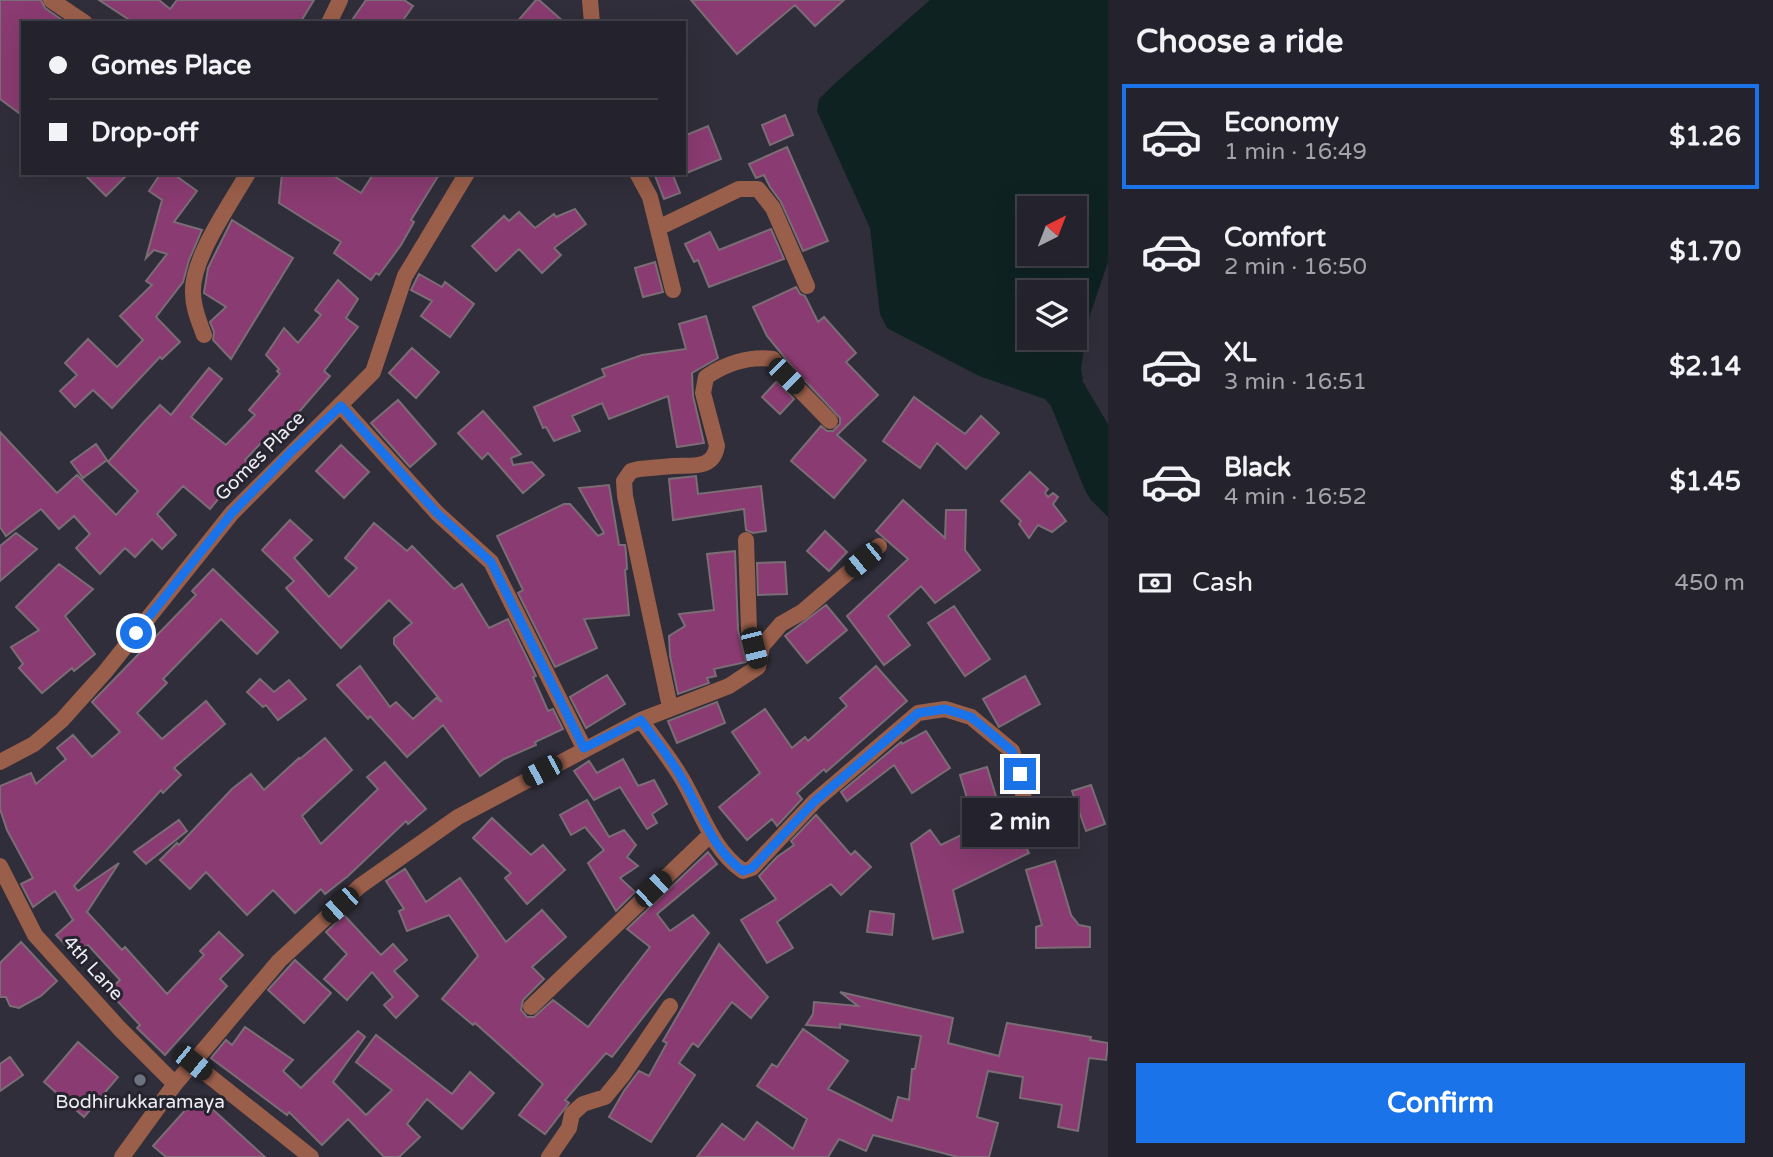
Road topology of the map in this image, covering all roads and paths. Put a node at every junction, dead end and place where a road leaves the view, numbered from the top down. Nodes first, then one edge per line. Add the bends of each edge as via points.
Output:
1 (51, 0) edge
2 (340, 0) edge
3 (590, 0) edge
4 (82, 21) edge
5 (330, 21) edge
6 (592, 21) edge
7 (247, 175) edge
8 (466, 175) edge
9 (638, 175) edge
10 (659, 228) junction
11 (807, 286) dead end
12 (673, 290) dead end
13 (204, 335) dead end
14 (341, 406) junction
15 (830, 421) dead end
16 (746, 540) dead end
17 (879, 546) dead end
18 (758, 667) junction
19 (670, 707) junction
20 (641, 720) junction
21 (584, 748) junction
22 (0, 762) edge
23 (1028, 827) dead end
24 (710, 835) junction
25 (0, 866) edge
26 (670, 1006) dead end
27 (531, 1007) dead end
28 (193, 1063) junction
29 (174, 1084) junction
30 (122, 1157) edge
31 (312, 1157) edge
32 (549, 1157) edge

1 - 4 street
2 - 5 street
3 - 6 street
7 - 13 street via 209,239 195,274 194,308
8 - 14 street, Gomes Place via 405,276 373,372
9 - 10 street
10 - 11 street via 739,189 758,189 773,208
10 - 12 street
14 - 21 street via 437,513 491,562
14 - 22 street, Gomes Place via 232,513 62,720 34,744
15 - 19 street via 773,359 758,357 720,367 706,377 703,394 716,454 698,467 631,471 624,481
16 - 18 street via 749,630
17 - 18 street via 802,612 781,624 762,646
18 - 19 street via 729,685
19 - 20 street
20 - 21 street
20 - 24 street via 681,777
21 - 28 street via 458,817 360,887 279,961
23 - 24 street via 1012,751 971,717 945,709 918,713 815,801 752,868 743,871 732,863
24 - 27 street
25 - 29 street, 4th Lane via 35,935
26 - 32 street via 605,1097 583,1104 572,1114 569,1128
28 - 29 street
28 - 31 street
29 - 30 street

